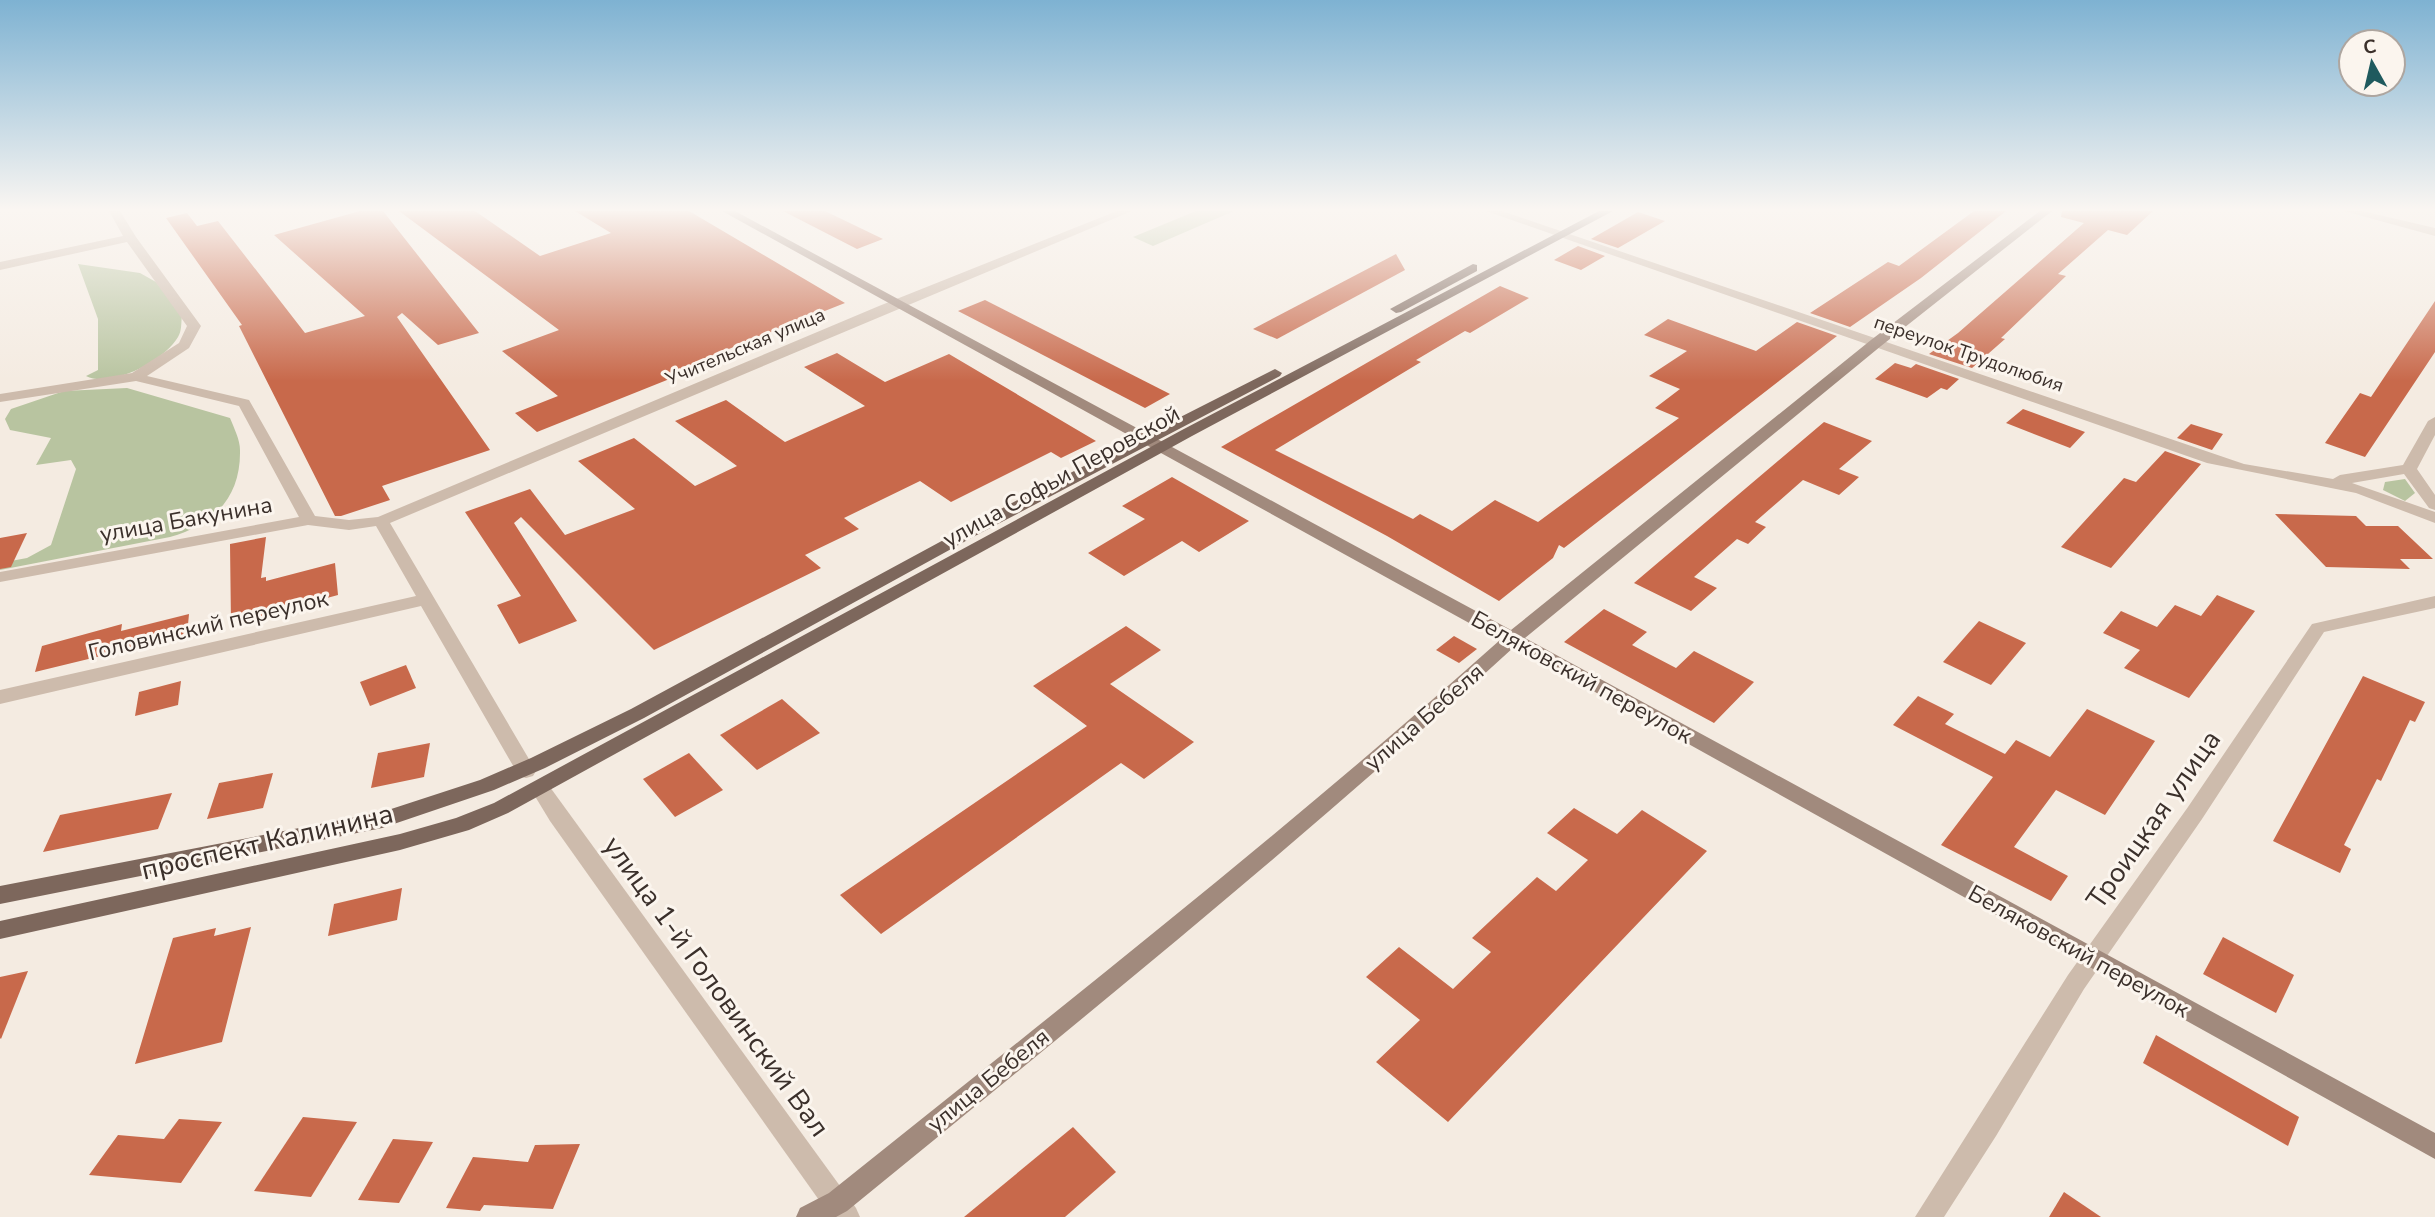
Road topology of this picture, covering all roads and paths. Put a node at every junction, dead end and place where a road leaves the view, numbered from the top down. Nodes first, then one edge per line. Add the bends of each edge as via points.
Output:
1 (152, 268) edge
2 (831, 268) edge
3 (987, 268) edge
4 (1485, 268) edge
5 (1490, 268) edge
6 (1657, 268) edge
7 (1973, 268) edge
8 (898, 304) junction
9 (1876, 342) junction
10 (136, 377) junction
11 (0, 397) edge
12 (2435, 421) edge
13 (1145, 439) junction
14 (1161, 447) junction
15 (2409, 469) junction
16 (2328, 481) junction
17 (2435, 505) edge
18 (2435, 519) edge
19 (308, 520) junction
20 (380, 521) junction
21 (0, 577) edge
22 (426, 600) junction
23 (2435, 602) edge
24 (1513, 639) junction
25 (0, 697) edge
26 (533, 780) junction
27 (0, 895) edge
28 (0, 930) edge
29 (2092, 958) junction
30 (2435, 1147) edge
31 (842, 1209) edge
32 (809, 1217) edge
33 (1928, 1217) edge

1 - 10 street via 194,326 184,345
2 - 8 street, Беляковский переулок
3 - 8 street, Учительская улица
4 - 13 main road, улица Софьи Перовской
5 - 14 main road, улица Софьи Перовской
6 - 9 street, переулок Трудолюбия
7 - 9 street, улица Бебеля
8 - 13 street, Беляковский переулок
8 - 20 street, Учительская улица
9 - 16 street, переулок Трудолюбия via 2212,460
9 - 24 street, улица Бебеля
10 - 11 street
10 - 19 street via 244,403
12 - 15 street
13 - 14 street, Беляковский переулок
13 - 26 main road, улица Софьи Перовской
14 - 24 street, Беляковский переулок
14 - 26 main road, улица Софьи Перовской
15 - 16 street
15 - 17 street
16 - 18 street, переулок Трудолюбия via 2381,495
19 - 20 street, улица Бакунина via 349,525
19 - 21 street, улица Бакунина
20 - 22 street, улица 1-й Головинский Вал
22 - 25 street, Головинский переулок
22 - 26 street, улица 1-й Головинский Вал
23 - 29 street, Троицкая улица via 2318,628
24 - 29 street, Беляковский переулок
24 - 31 street, улица Бебеля via 1396,744
26 - 27 main road, проспект Калинина via 382,820
26 - 28 main road, проспект Калинина via 481,817 421,837
26 - 31 street, улица 1-й Головинский Вал
29 - 30 street, Беляковский переулок
29 - 33 street, Троицкая улица
31 - 32 street, улица Бебеля

